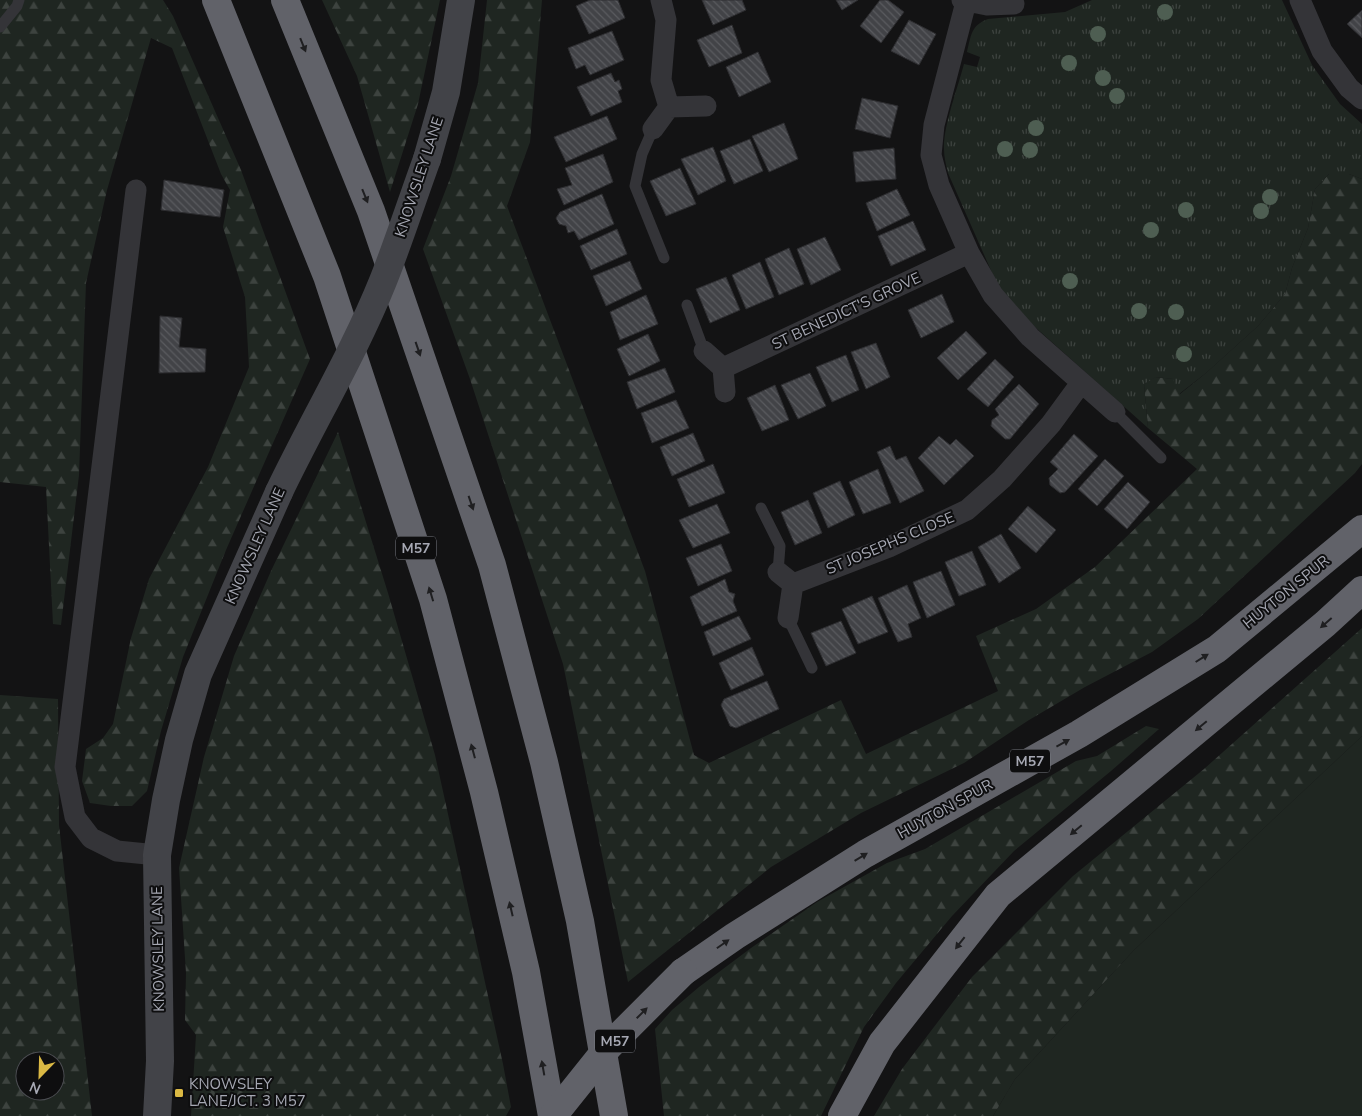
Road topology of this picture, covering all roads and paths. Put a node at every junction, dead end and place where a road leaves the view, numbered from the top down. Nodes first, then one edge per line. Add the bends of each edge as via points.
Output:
1 (19, 0) edge
2 (216, 0) edge
3 (285, 0) edge
4 (461, 0) edge
5 (661, 0) edge
6 (1300, 0) edge
7 (964, 1) edge
8 (1018, 2) edge
9 (0, 27) edge
10 (1358, 88) edge
11 (706, 106) dead end
12 (669, 108) junction
13 (653, 129) joint
14 (136, 190) dead end
15 (969, 253) junction
16 (664, 258) dead end
17 (687, 305) dead end
18 (704, 351) joint
19 (723, 368) junction
20 (1082, 383) junction
21 (725, 392) dead end
22 (1115, 412) joint
23 (1162, 458) dead end
24 (761, 508) dead end
25 (1362, 529) edge
26 (785, 578) junction
27 (1362, 590) edge
28 (788, 618) joint
29 (812, 668) dead end
30 (157, 855) junction
31 (157, 1116) edge
32 (552, 1116) edge
33 (614, 1116) edge
34 (842, 1116) edge

1 - 9 lane
32 -> 2 highway, M57 via 526,972 484,792 433,599 327,276
3 -> 33 highway, M57 via 371,210 492,565 544,762 580,921
4 - 30 main road, KNOWSLEY LANE, bridge via 446,92 427,159 383,281 279,492 198,674 179,740
5 - 12 street via 666,20 661,80
6 - 10 street via 1322,51
7 - 8 street via 987,5
7 - 15 street via 934,126 931,155 939,185
11 - 12 street
12 - 13 street
13 - 16 lane via 642,154 635,186
14 - 30 street via 65,767 75,817 91,838 117,851
15 - 19 street, ST BENEDICT'S GROVE
15 - 20 street via 993,295 1030,337
17 - 18 lane
18 - 19 street
19 - 21 street
20 - 22 street
20 - 26 street, ST JOSEPHS CLOSE via 1002,479 967,510 889,547
22 - 23 lane
24 - 26 lane via 780,546
32 -> 25 highway, HUYTON SPUR / M57, bridge via 609,1046 683,972 865,854 1079,734 1216,649
26 - 28 street
27 -> 34 highway via 998,895 882,1043
28 - 29 lane
30 - 31 main road, KNOWSLEY LANE via 160,1061

